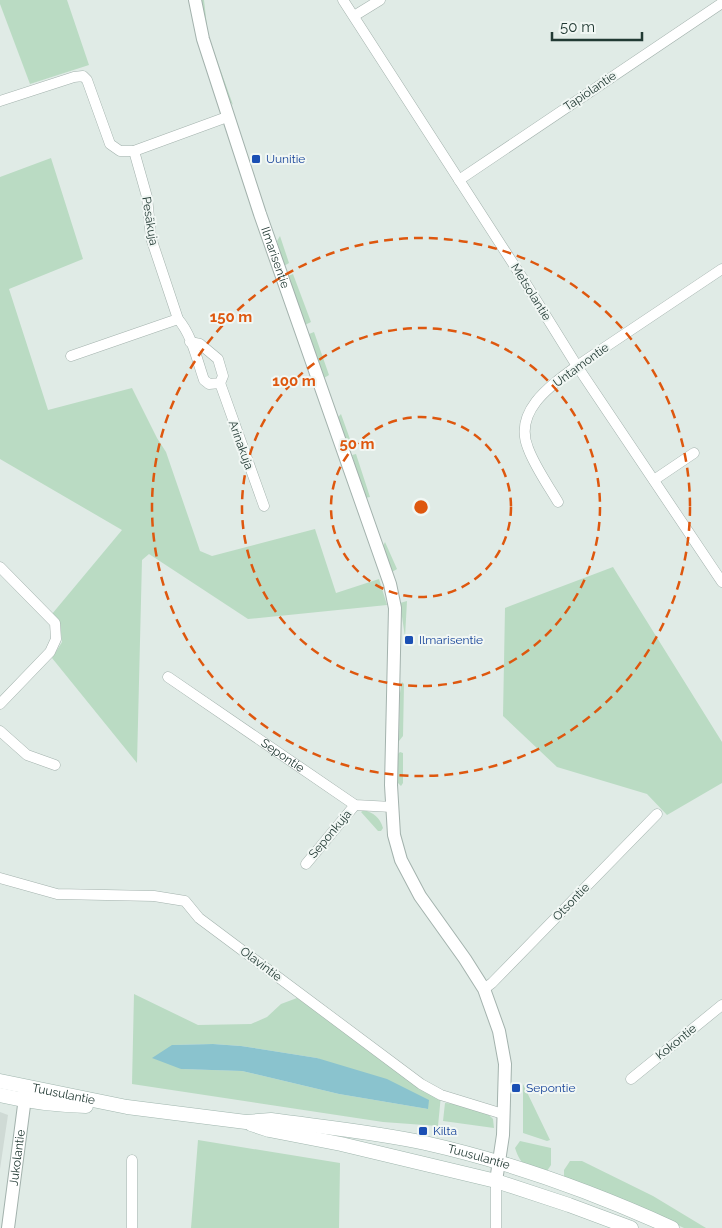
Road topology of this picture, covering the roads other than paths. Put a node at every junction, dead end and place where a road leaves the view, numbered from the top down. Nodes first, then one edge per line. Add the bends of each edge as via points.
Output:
1 (195, 0) edge
2 (343, 0) edge
3 (380, 0) edge
4 (722, 3) edge
5 (354, 16) junction
6 (0, 101) edge
7 (227, 117) junction
8 (134, 152) junction
9 (459, 180) junction
10 (722, 269) edge
11 (178, 319) junction
12 (190, 342) junction
13 (71, 356) dead end
14 (577, 366) junction
15 (220, 383) junction
16 (694, 454) dead end
17 (654, 480) junction
18 (558, 502) dead end
19 (264, 506) dead end
20 (0, 567) edge
21 (722, 582) edge
22 (168, 677) dead end
23 (0, 704) edge
24 (0, 731) edge
25 (56, 764) dead end
26 (355, 805) junction
27 (392, 807) junction
28 (657, 814) dead end
29 (306, 864) dead end
30 (0, 878) edge
31 (484, 989) junction
32 (722, 1005) edge
33 (631, 1079) dead end
34 (0, 1081) edge
35 (26, 1094) junction
36 (0, 1095) edge
37 (503, 1114) junction
38 (246, 1122) junction
39 (132, 1160) dead end
40 (499, 1162) junction
41 (496, 1182) junction
42 (8, 1228) edge
43 (132, 1228) edge
44 (496, 1228) edge
45 (630, 1228) edge
46 (672, 1228) edge

1 - 7 street, Ilmarisentie via 203,40
2 - 5 street, Metsolantie
3 - 5 street
4 - 9 street, Tapiolantie
5 - 9 street, Metsolantie
6 - 8 street via 74,76 83,76 110,144 120,151
7 - 8 street
7 - 27 street, Ilmarisentie via 390,584 395,608
8 - 11 street, Pesäkuja via 147,197 151,238
9 - 14 street, Metsolantie
10 - 14 street, Untamontie
11 - 12 street, Pesäkuja via 186,328
11 - 13 street
12 - 15 street, Pesäkuja via 204,380 209,384
12 - 15 street via 200,344 218,358 224,376
14 - 17 street, Metsolantie
14 - 18 street, Untamontie via 532,404 524,425 527,447
15 - 19 street, Arinakuja
16 - 17 street
17 - 21 street, Metsolantie
20 - 23 street via 55,623 56,639 50,652
22 - 26 street, Sepontie
24 - 25 street via 26,755
26 - 27 street
26 - 29 street, Seponkuja
27 - 31 street via 394,835 401,860 420,896
28 - 31 street, Otsontie
30 - 37 street, Olavintie via 57,894 154,896 185,901 199,918 421,1084 441,1095
31 - 37 street via 503,1048
32 - 33 street, Kokontie
34 - 35 main road, Tuusulantie
35 - 36 main road, Tuusulantie
35 - 38 main road, Tuusulantie via 58,1105 127,1107
35 - 42 street, Jukolantie
37 - 40 street
38 - 40 main road, Tuusulantie via 270,1120 382,1136
38 - 41 main road, Tuusulantie
39 - 43 street
40 - 41 street
40 - 46 main road, Tuusulantie via 582,1190
41 - 44 street
41 - 45 main road, Tuusulantie

